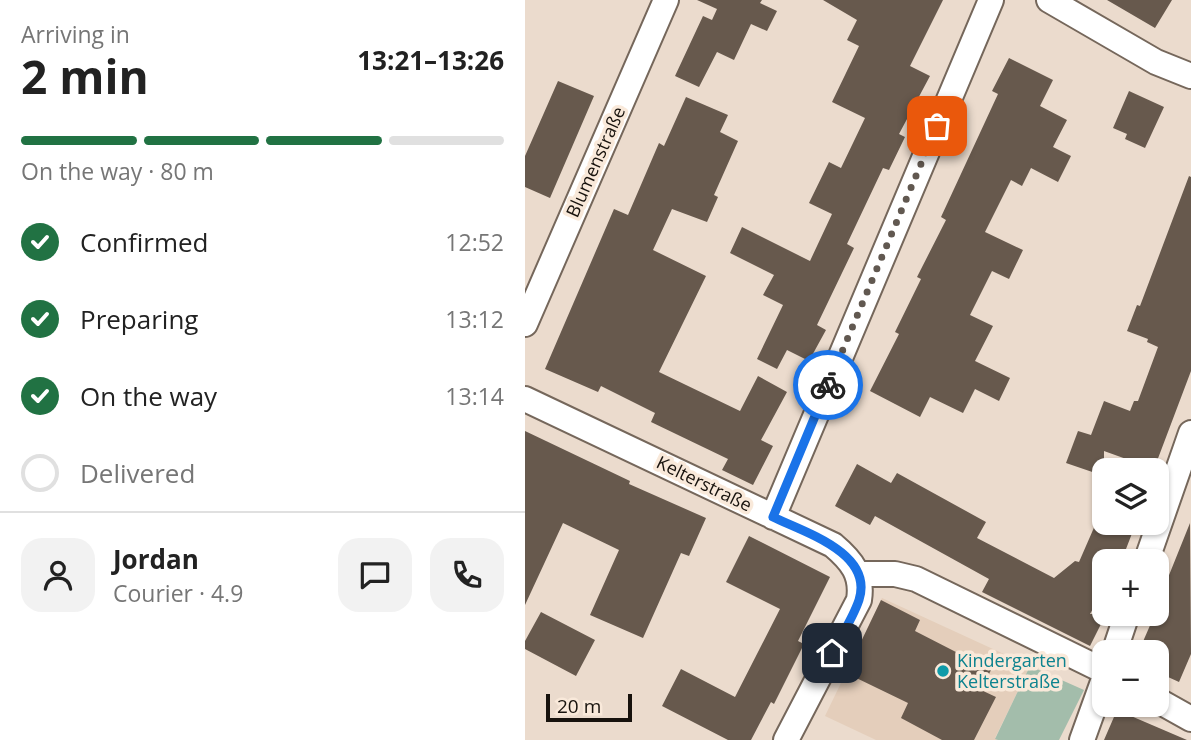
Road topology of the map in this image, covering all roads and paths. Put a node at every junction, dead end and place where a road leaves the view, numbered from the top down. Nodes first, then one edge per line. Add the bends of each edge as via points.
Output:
1 (666, 0) edge
2 (991, 0) edge
3 (1049, 0) edge
4 (1191, 76) edge
5 (525, 324) edge
6 (525, 399) edge
7 (1191, 433) edge
8 (773, 517) junction
9 (1151, 549) edge
10 (859, 574) junction
11 (1092, 665) edge
12 (1169, 706) edge
13 (1092, 713) edge
14 (1191, 719) edge
15 (786, 740) edge
16 (1082, 740) edge

1 - 5 street, Blumenstraße
2 - 8 street
3 - 4 street via 1156,62
6 - 8 street, Kelterstraße
7 - 9 street
8 - 10 street, Kelterstraße via 833,545
10 - 11 street via 916,579
10 - 15 street via 859,600
12 - 14 street
13 - 16 street

